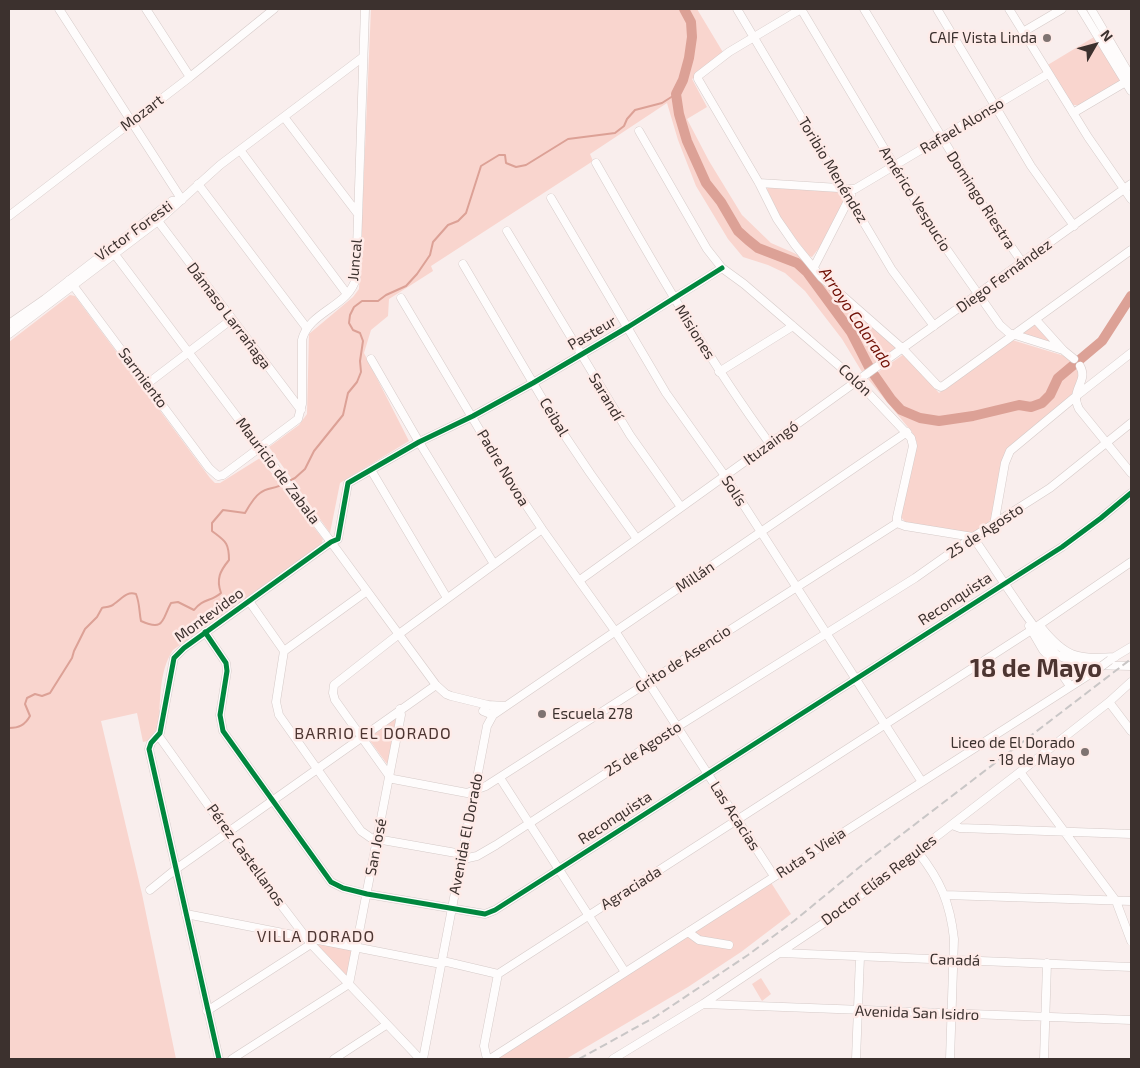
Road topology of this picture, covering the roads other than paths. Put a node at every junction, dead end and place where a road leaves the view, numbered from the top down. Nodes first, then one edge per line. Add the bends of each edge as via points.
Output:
1 (59, 9) edge
2 (146, 9) edge
3 (274, 9) edge
4 (365, 9) edge
5 (737, 9) edge
6 (801, 9) edge
7 (864, 9) edge
8 (937, 9) edge
9 (1009, 9) edge
10 (1062, 9) edge
11 (1081, 9) edge
12 (1091, 9) edge
13 (1023, 32) junction
14 (754, 37) junction
15 (363, 57) junction
16 (1048, 74) junction
17 (190, 77) junction
18 (1129, 79) edge
19 (1131, 91) edge
20 (994, 106) junction
21 (1073, 113) junction
22 (284, 117) junction
23 (131, 121) junction
24 (639, 130) dead end
25 (941, 138) junction
26 (240, 150) junction
27 (596, 163) dead end
28 (894, 167) junction
29 (759, 183) junction
30 (198, 184) junction
31 (1128, 187) edge
32 (844, 189) junction
33 (855, 190) junction
34 (551, 198) dead end
35 (850, 198) junction
36 (1131, 199) edge
37 (182, 200) junction
38 (358, 214) junction
39 (9, 216) edge
40 (158, 221) junction
41 (1074, 226) junction
42 (507, 231) dead end
43 (112, 250) junction
44 (1131, 250) edge
45 (1022, 262) junction
46 (463, 264) dead end
47 (814, 267) junction
48 (722, 268) junction
49 (71, 283) junction
50 (347, 294) junction
51 (978, 295) junction
52 (401, 298) dead end
53 (674, 298) junction
54 (232, 319) junction
55 (1036, 320) junction
56 (9, 324) edge
57 (792, 326) junction
58 (934, 326) junction
59 (306, 327) junction
60 (628, 327) junction
61 (9, 334) edge
62 (1015, 335) junction
63 (903, 349) junction
64 (1063, 350) junction
65 (188, 352) junction
66 (1131, 353) edge
67 (580, 354) junction
68 (371, 359) dead end
69 (1074, 359) dead end
70 (1080, 366) dead end
71 (719, 372) junction
72 (866, 376) joint
73 (858, 382) junction
74 (533, 383) junction
75 (147, 384) junction
76 (1075, 396) junction
77 (301, 410) junction
78 (473, 416) junction
79 (1131, 423) edge
80 (907, 432) junction
81 (420, 442) junction
82 (1106, 442) junction
83 (770, 444) junction
84 (260, 448) junction
85 (370, 470) junction
86 (1131, 473) edge
87 (725, 476) junction
88 (1131, 492) edge
89 (681, 507) junction
90 (897, 523) junction
91 (994, 525) junction
92 (542, 529) junction
93 (761, 532) junction
94 (974, 537) junction
95 (637, 539) junction
96 (331, 542) junction
97 (1131, 562) edge
98 (494, 564) junction
99 (580, 580) junction
100 (1004, 583) junction
101 (796, 587) junction
102 (367, 591) junction
103 (447, 598) junction
104 (249, 601) junction
105 (1023, 611) junction
106 (1039, 625) junction
107 (1030, 630) junction
108 (615, 631) junction
109 (205, 632) junction
110 (826, 633) junction
111 (399, 634) junction
112 (1131, 647) edge
113 (284, 651) junction
114 (1112, 659) junction
115 (1127, 666) edge
116 (855, 678) junction
117 (648, 682) junction
118 (1131, 682) edge
119 (436, 685) junction
120 (1070, 686) junction
121 (1109, 702) junction
122 (505, 706) junction
123 (488, 707) junction
124 (400, 709) junction
125 (493, 716) junction
126 (885, 724) junction
127 (487, 726) junction
128 (677, 727) junction
129 (1131, 731) edge
130 (158, 736) junction
131 (362, 737) junction
132 (318, 768) junction
133 (1020, 772) junction
134 (708, 773) junction
135 (390, 777) junction
136 (500, 778) junction
137 (922, 782) junction
138 (475, 791) junction
139 (273, 801) junction
140 (737, 820) junction
141 (529, 823) junction
142 (952, 825) junction
143 (1064, 832) junction
144 (229, 833) junction
145 (1131, 834) edge
146 (378, 840) junction
147 (918, 852) junction
148 (462, 856) junction
149 (559, 869) junction
150 (176, 870) junction
151 (774, 876) junction
152 (150, 890) dead end
153 (367, 894) junction
154 (945, 895) junction
155 (1116, 901) junction
156 (1131, 901) edge
157 (452, 910) junction
158 (186, 914) junction
159 (589, 915) junction
160 (688, 932) junction
161 (309, 940) junction
162 (1131, 941) edge
163 (729, 945) dead end
164 (357, 947) junction
165 (780, 952) junction
166 (860, 957) junction
167 (953, 960) junction
168 (441, 962) junction
169 (1047, 963) junction
170 (1131, 967) edge
171 (625, 972) junction
172 (498, 974) junction
173 (349, 984) junction
174 (703, 1004) junction
175 (207, 1011) junction
176 (859, 1011) junction
177 (951, 1014) junction
178 (1045, 1018) junction
179 (1131, 1020) edge
180 (386, 1025) junction
181 (219, 1059) edge
182 (232, 1059) edge
183 (334, 1059) edge
184 (421, 1059) edge
185 (489, 1059) edge
186 (614, 1059) edge
187 (856, 1059) edge
188 (950, 1059) edge
189 (1044, 1059) edge

1 - 23 street
2 - 17 street
3 - 17 street, Mozart
4 - 15 street, Juncal
5 - 14 street, Toribio Menéndez
6 - 14 street
6 - 28 street, Américo Vespucio
7 - 25 street, Domingo Riestra
8 - 20 street
9 - 13 street
10 - 13 street
11 - 18 street
12 - 18 street
13 - 16 street
14 - 29 street via 728,52 698,79
14 - 32 street, Toribio Menéndez
15 - 22 street
15 - 38 street, Juncal
16 - 20 street, Rafael Alonso
16 - 21 street
17 - 23 street, Mozart
18 - 19 street
18 - 21 street
20 - 25 street, Rafael Alonso
20 - 41 street via 1036,174
21 - 31 street
22 - 26 street
22 - 38 street
23 - 37 street
23 - 39 street, Mozart
24 - 48 street, Colón via 707,248
25 - 28 street, Rafael Alonso
25 - 45 street, Domingo Riestra
26 - 30 street
26 - 50 street
27 - 53 street, Misiones
28 - 33 street, Rafael Alonso
28 - 51 street, Américo Vespucio
29 - 32 street
29 - 47 street via 778,220
30 - 37 street
30 - 59 street
31 - 36 street
31 - 41 street, Diego Fernández
32 - 33 street
32 - 35 street, Toribio Menéndez
33 - 35 street
34 - 60 street, Solís
35 - 47 street
35 - 58 street, Toribio Menéndez via 892,270
37 - 40 street, Víctor Foresti
37 - 43 street, Víctor Foresti via 172,201
38 - 50 street, Juncal via 356,278
40 - 43 street, Víctor Foresti
40 - 54 street, Dámaso Larrañaga
41 - 45 street, Diego Fernández
42 - 67 street, Sarandí
43 - 49 street, Víctor Foresti
43 - 65 street, Mauricio de Zabala
44 - 55 street
45 - 51 street, Diego Fernández
46 - 74 street, Ceibal
47 - 63 street via 821,277
48 - 53 street, Pasteur
48 - 57 street, Colón
49 - 56 street, Víctor Foresti
49 - 61 street, Víctor Foresti
49 - 75 street, Sarmiento
50 - 59 street, Juncal
51 - 58 street, Diego Fernández
51 - 62 street, Américo Vespucio via 1000,325
52 - 78 street, Padre Novoa
53 - 60 street, Pasteur
53 - 71 street, Misiones
54 - 65 street
54 - 77 street, Dámaso Larrañaga
55 - 62 street
55 - 64 street, Américo Vespucio
57 - 71 street
57 - 73 street, Colón
58 - 63 street, Diego Fernández
59 - 77 street via 302,340
60 - 67 street, Pasteur
60 - 87 street, Solís via 666,393
62 - 63 street via 941,387
62 - 64 street, Américo Vespucio
63 - 72 street, Diego Fernández
64 - 69 street, Américo Vespucio
65 - 75 street
65 - 84 street, Mauricio de Zabala
66 - 76 street
67 - 74 street, Pasteur
67 - 89 street, Sarandí via 630,436
68 - 81 street
70 - 76 street via 1083,375
71 - 83 street, Misiones
72 - 73 street, Ituzaingó
73 - 80 street, Colón
73 - 83 street, Ituzaingó
74 - 78 street, Pasteur
74 - 95 street, Ceibal via 575,451
75 - 84 street, Sarmiento via 218,476
76 - 82 street via 1079,409
76 - 91 street via 1010,451 1004,463
77 - 84 street via 298,419
78 - 81 street, Montevideo
78 - 92 street, Padre Novoa
79 - 82 street, 25 de Agosto
80 - 90 street via 913,446
80 - 93 street, Millán
81 - 85 street, Montevideo
81 - 98 street
82 - 86 street
82 - 91 street, 25 de Agosto via 1050,488
83 - 87 street, Ituzaingó
84 - 96 street, Mauricio de Zabala
85 - 96 street, Montevideo via 348,483 339,537
85 - 103 street
87 - 89 street, Ituzaingó
87 - 93 street, Solís
88 - 100 street, Reconquista via 1062,547
89 - 95 street, Ituzaingó
90 - 94 street
90 - 101 street, Grito de Asencio
91 - 94 street, 25 de Agosto
92 - 98 street
92 - 99 street, Padre Novoa
93 - 101 street, Solís
93 - 108 street, Millán
94 - 100 street
94 - 110 street, 25 de Agosto
95 - 99 street, Ituzaingó
96 - 102 street, Mauricio de Zabala
96 - 104 street, Montevideo
97 - 106 street
98 - 103 street
99 - 108 street, Padre Novoa
100 - 105 street
100 - 116 street, Reconquista
101 - 110 street, Solís
101 - 117 street, Grito de Asencio
102 - 111 street, Mauricio de Zabala
102 - 113 street
103 - 111 street
104 - 109 street, Montevideo
104 - 113 street
105 - 106 street
105 - 107 street
105 - 115 street via 1057,655 1088,665
106 - 114 street via 1058,647 1070,654
107 - 120 street
107 - 126 street, Agraciada
108 - 117 street, Las Acacias
108 - 122 street, Millán
109 - 130 street, Montevideo via 174,658
109 - 139 street, Reconquista via 226,663 220,715 223,731
110 - 116 street, Solís
110 - 128 street, 25 de Agosto
111 - 119 street, Mauricio de Zabala
111 - 131 street via 334,685 335,700
112 - 114 street, Ruta 5 Vieja
113 - 132 street, 25 de Agosto via 277,712
114 - 120 street, Ruta 5 Vieja, bridge
116 - 126 street, Solís
116 - 134 street, Reconquista
117 - 128 street, Las Acacias
117 - 136 street, Grito de Asencio
118 - 121 street, Doctor Elías Regules
119 - 123 street, Mauricio de Zabala via 446,694
119 - 124 street
120 - 137 street, Ruta 5 Vieja
121 - 129 street
121 - 133 street, Doctor Elías Regules
122 - 123 street, Mauricio de Zabala
122 - 125 street, Millán
123 - 125 street
123 - 127 street
124 - 131 street
124 - 135 street, San José
125 - 127 street, Millán
126 - 137 street, Solís
126 - 140 street, Agraciada
127 - 138 street, Avenida El Dorado
128 - 134 street, Las Acacias
128 - 141 street, 25 de Agosto
130 - 144 street, Pérez Castellanos
130 - 150 street, Montevideo via 148,749
131 - 132 street
131 - 135 street
132 - 139 street
132 - 146 street, 25 de Agosto via 361,831
133 - 142 street, Doctor Elías Regules
133 - 143 street
134 - 140 street, Las Acacias
134 - 149 street, Reconquista
135 - 138 street, Grito de Asencio via 467,794
135 - 146 street, San José
136 - 138 street, Grito de Asencio
136 - 141 street
137 - 151 street, Ruta 5 Vieja
138 - 148 street, Avenida El Dorado
139 - 144 street
139 - 153 street, Reconquista via 332,882
140 - 151 street, Las Acacias
140 - 159 street, Agraciada
141 - 148 street, 25 de Agosto via 477,856
141 - 149 street
142 - 143 street
142 - 147 street, Doctor Elías Regules
143 - 145 street
143 - 155 street
144 - 150 street
144 - 161 street, Pérez Castellanos
146 - 148 street, 25 de Agosto
146 - 153 street, San José
147 - 154 street
147 - 165 street, Doctor Elías Regules
148 - 157 street, Avenida El Dorado
149 - 157 street, Reconquista via 490,913
149 - 159 street
150 - 152 street
150 - 158 street, Montevideo
151 - 160 street, Ruta 5 Vieja
153 - 157 street, Reconquista
153 - 164 street, San José
154 - 155 street
154 - 167 street via 952,924
155 - 156 street
155 - 162 street
157 - 168 street, Avenida El Dorado
158 - 161 street
158 - 175 street, Montevideo
159 - 171 street
159 - 172 street, Agraciada
160 - 163 street via 699,940
160 - 171 street, Ruta 5 Vieja
161 - 164 street
161 - 173 street, Pérez Castellanos
161 - 175 street
164 - 168 street
164 - 173 street, San José
165 - 166 street, Canadá
165 - 174 street, Doctor Elías Regules
166 - 167 street, Canadá
166 - 176 street
167 - 169 street, Canadá
167 - 177 street
168 - 172 street
168 - 184 street, Avenida El Dorado
169 - 170 street, Canadá
169 - 178 street
171 - 185 street, Ruta 5 Vieja
172 - 185 street via 484,1046
173 - 180 street, Pérez Castellanos
173 - 182 street
174 - 176 street, Avenida San Isidro
174 - 186 street, Doctor Elías Regules
175 - 181 street, Montevideo
176 - 177 street, Avenida San Isidro
176 - 187 street
177 - 178 street, Avenida San Isidro
177 - 188 street
178 - 179 street, Avenida San Isidro
178 - 189 street
180 - 183 street
180 - 184 street, Pérez Castellanos

